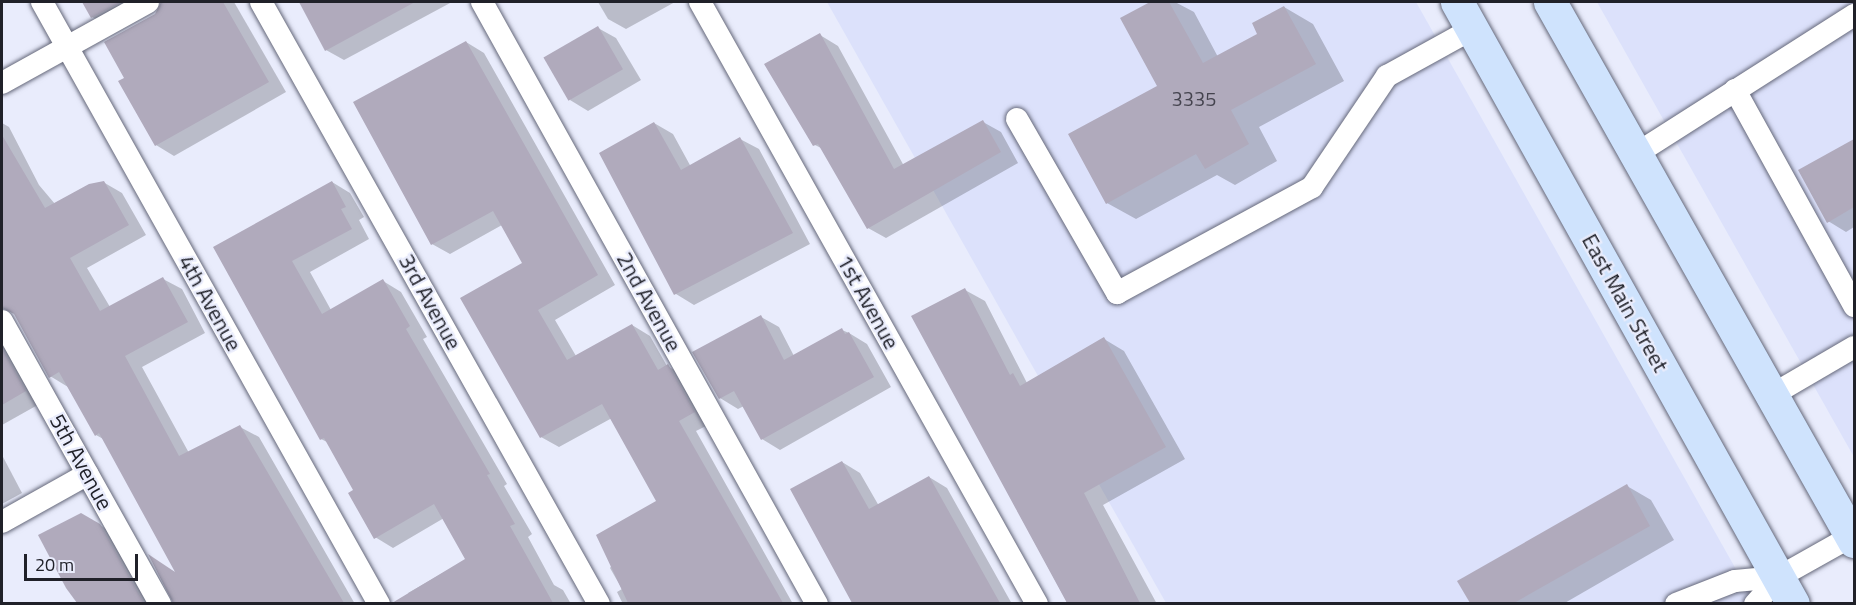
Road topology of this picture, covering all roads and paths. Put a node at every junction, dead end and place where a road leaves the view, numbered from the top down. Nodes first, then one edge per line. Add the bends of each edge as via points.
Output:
1 (42, 2) edge
2 (148, 2) edge
3 (261, 2) edge
4 (482, 2) edge
5 (700, 2) edge
6 (1550, 2) edge
7 (1465, 15) edge
8 (1854, 15) edge
9 (67, 47) junction
10 (2, 83) edge
11 (1735, 90) junction
12 (1017, 119) dead end
13 (1636, 154) junction
14 (1854, 306) edge
15 (2, 321) edge
16 (1854, 347) edge
17 (1772, 394) junction
18 (88, 474) junction
19 (2, 522) edge
20 (1853, 539) edge
21 (1786, 590) edge
22 (160, 603) edge
23 (379, 603) edge
24 (599, 603) edge
25 (817, 603) edge
26 (1037, 603) edge
27 (1676, 603) edge
28 (1755, 603) edge

1 - 9 lane, 4th Avenue
2 - 9 lane
3 - 24 lane, 3rd Avenue
4 - 25 lane, 2nd Avenue
5 - 26 lane, 1st Avenue
6 - 13 main road
7 - 12 lane via 1388,76 1312,187 1117,293
7 - 21 main road, East Main Street
8 - 11 lane
9 - 10 lane
9 - 23 lane, 4th Avenue
11 - 13 lane
11 - 14 lane
13 - 17 main road
15 - 18 lane, 5th Avenue
16 - 17 lane
17 - 20 main road
18 - 19 lane
18 - 22 lane, 5th Avenue
20 - 21 lane
21 - 27 lane via 1735,581
21 - 28 lane

